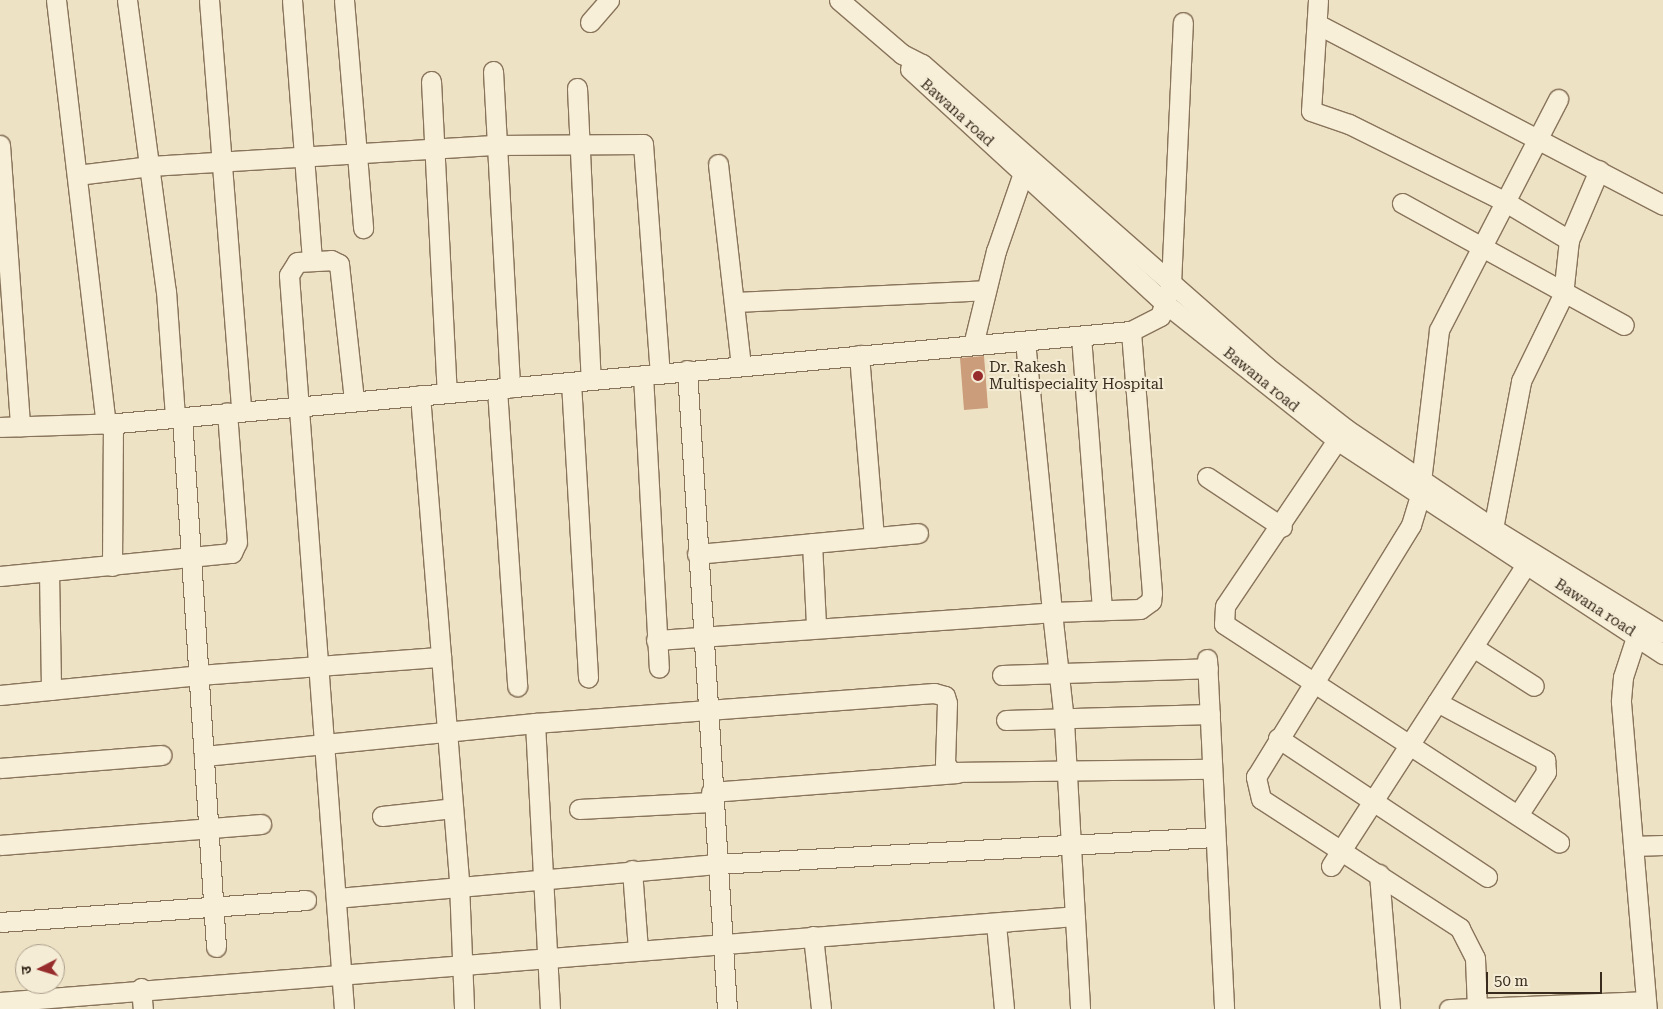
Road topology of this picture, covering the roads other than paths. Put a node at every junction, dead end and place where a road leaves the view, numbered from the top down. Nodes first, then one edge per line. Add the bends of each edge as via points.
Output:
1 (56, 0) edge
2 (127, 0) edge
3 (209, 0) edge
4 (292, 0) edge
5 (344, 0) edge
6 (609, 0) edge
7 (839, 0) edge
8 (1318, 0) edge
9 (590, 22) dead end
10 (1183, 22) dead end
11 (1319, 25) junction
12 (902, 54) junction
13 (493, 71) dead end
14 (431, 81) dead end
15 (577, 88) dead end
16 (1558, 99) dead end
17 (1537, 136) junction
18 (580, 142) junction
19 (497, 145) junction
20 (434, 149) junction
21 (0, 154) edge
22 (356, 154) junction
23 (301, 158) junction
24 (224, 162) junction
25 (718, 164) dead end
26 (150, 166) junction
27 (1599, 170) junction
28 (1023, 173) junction
29 (76, 175) junction
30 (1504, 201) junction
31 (1402, 203) dead end
32 (1663, 205) edge
33 (363, 228) dead end
34 (1569, 240) junction
35 (1478, 246) junction
36 (312, 260) junction
37 (1171, 284) junction
38 (986, 290) junction
39 (1563, 296) junction
40 (734, 302) junction
41 (1166, 304) junction
42 (1624, 325) dead end
43 (1210, 329) junction
44 (1131, 331) junction
45 (1081, 336) junction
46 (1025, 341) junction
47 (973, 345) junction
48 (859, 355) junction
49 (741, 365) junction
50 (687, 370) junction
51 (651, 374) junction
52 (590, 380) junction
53 (571, 382) junction
54 (504, 389) junction
55 (447, 393) junction
56 (420, 395) junction
57 (354, 400) junction
58 (300, 407) junction
59 (234, 412) junction
60 (178, 417) junction
61 (109, 423) junction
62 (20, 426) junction
63 (0, 427) edge
64 (1337, 440) junction
65 (1207, 477) dead end
66 (1420, 490) junction
67 (1282, 527) junction
68 (918, 533) dead end
69 (1492, 536) junction
70 (874, 537) junction
71 (812, 543) junction
72 (697, 554) junction
73 (190, 559) junction
74 (1526, 564) junction
75 (112, 566) junction
76 (49, 572) junction
77 (0, 576) edge
78 (1102, 610) junction
79 (1052, 612) junction
80 (816, 626) junction
81 (1639, 626) junction
82 (1663, 633) edge
83 (701, 635) junction
84 (656, 640) junction
85 (1473, 647) junction
86 (1663, 654) edge
87 (441, 658) junction
88 (321, 665) junction
89 (658, 668) dead end
90 (199, 675) junction
91 (1002, 675) dead end
92 (1059, 676) junction
93 (588, 678) dead end
94 (1312, 683) junction
95 (517, 686) dead end
96 (1534, 686) dead end
97 (51, 690) junction
98 (0, 695) edge
99 (1437, 702) junction
100 (706, 711) junction
101 (1210, 714) junction
102 (1006, 720) dead end
103 (1064, 721) junction
104 (534, 724) junction
105 (447, 732) junction
106 (1278, 738) junction
107 (328, 744) junction
108 (1409, 744) junction
109 (161, 755) dead end
110 (204, 756) junction
111 (0, 768) edge
112 (1212, 769) junction
113 (957, 773) junction
114 (1067, 774) junction
115 (711, 797) junction
116 (1374, 799) junction
117 (453, 808) junction
118 (579, 809) dead end
119 (1518, 815) junction
120 (382, 816) dead end
121 (261, 824) dead end
122 (209, 830) junction
123 (1215, 838) junction
124 (1559, 842) dead end
125 (1071, 843) junction
126 (0, 845) edge
127 (1663, 845) edge
128 (1633, 846) junction
129 (1341, 850) junction
130 (715, 864) junction
131 (1331, 866) dead end
132 (632, 870) junction
133 (1379, 874) junction
134 (545, 877) junction
135 (1488, 877) dead end
136 (458, 883) junction
137 (336, 898) junction
138 (306, 900) dead end
139 (214, 906) junction
140 (1075, 916) junction
141 (0, 922) edge
142 (996, 924) junction
143 (813, 936) junction
144 (720, 942) junction
145 (216, 947) dead end
146 (638, 949) junction
147 (549, 956) junction
148 (462, 963) junction
149 (341, 977) junction
150 (141, 988) junction
151 (2, 1004) edge
152 (1646, 1005) edge
153 (1477, 1008) edge
154 (143, 1009) edge
155 (344, 1009) edge
156 (464, 1009) edge
157 (550, 1009) edge
158 (727, 1009) edge
159 (821, 1009) edge
160 (1004, 1009) edge
161 (1080, 1009) edge
162 (1224, 1009) edge
163 (1390, 1009) edge
164 (1450, 1009) edge

1 - 29 street
2 - 26 street
3 - 24 street
4 - 23 street
5 - 22 street
6 - 9 street
7 - 12 street, Bawana road
8 - 11 street
10 - 37 street
11 - 17 street
11 - 30 street via 1311,112 1349,124
12 - 28 street, Bawana road via 915,76
12 - 37 street, Bawana road via 922,64
13 - 19 street
14 - 20 street
15 - 18 street
16 - 17 street
17 - 27 street
17 - 30 street
18 - 19 street
18 - 51 street via 639,143 644,147
18 - 52 street
19 - 20 street
19 - 54 street
20 - 22 street
20 - 55 street
21 - 62 street
22 - 23 street
22 - 33 street
23 - 24 street
23 - 36 street
24 - 26 street
24 - 59 street
25 - 40 street
26 - 29 street
26 - 60 street
27 - 32 street
27 - 34 street
28 - 38 street
28 - 41 street, Bawana road
29 - 61 street
30 - 34 street
30 - 35 street
31 - 35 street
34 - 39 street
35 - 39 street
35 - 66 street via 1435,343
36 - 57 street via 335,261 341,269
36 - 58 street via 297,262 289,269
37 - 41 street
37 - 43 street, Bawana road
38 - 40 street
38 - 47 street
39 - 42 street
39 - 69 street via 1521,381
40 - 49 street
41 - 43 street, Bawana road
41 - 44 street via 1160,316
43 - 64 street, Bawana road
43 - 66 street, Bawana road
44 - 45 street
44 - 78 street via 1152,593 1147,607
45 - 46 street
45 - 78 street
46 - 47 street
46 - 79 street
47 - 48 street
48 - 49 street
48 - 70 street
49 - 50 street
50 - 51 street
50 - 72 street
51 - 52 street
51 - 84 street
52 - 53 street
53 - 54 street
53 - 93 street
54 - 55 street
54 - 95 street
55 - 56 street
56 - 57 street
56 - 87 street
57 - 58 street
58 - 59 street
58 - 88 street
59 - 60 street
59 - 73 street via 235,550
60 - 61 street
60 - 73 street
61 - 62 street
61 - 75 street
62 - 63 street
64 - 66 street, Bawana road
64 - 67 street
65 - 67 street
66 - 69 street, Bawana road
66 - 94 street via 1411,525
67 - 94 street via 1225,606 1224,624
68 - 70 street
69 - 74 street, Bawana road
69 - 81 street, Bawana road
70 - 71 street
71 - 72 street
71 - 80 street
72 - 83 street
73 - 75 street
73 - 90 street
74 - 81 street, Bawana road
74 - 85 street
75 - 76 street
76 - 77 street
76 - 97 street
78 - 79 street
79 - 80 street
79 - 92 street
80 - 83 street
81 - 82 street, Bawana road
81 - 86 street, Bawana road
81 - 128 street via 1620,689
83 - 84 street
83 - 100 street
84 - 89 street
85 - 96 street
85 - 99 street
87 - 88 street
87 - 105 street
88 - 90 street
88 - 107 street
90 - 97 street
90 - 110 street
91 - 92 street
92 - 101 street via 1207,664
92 - 103 street
94 - 106 street
94 - 108 street
97 - 98 street
99 - 108 street
99 - 119 street via 1545,760 1546,772
100 - 104 street
100 - 113 street via 940,694 946,703 945,763
100 - 115 street
101 - 103 street
101 - 112 street
102 - 103 street
103 - 114 street
104 - 105 street
104 - 134 street
105 - 107 street
105 - 117 street
106 - 116 street
106 - 129 street via 1256,777 1256,790 1261,799
107 - 110 street
107 - 137 street
108 - 116 street
108 - 119 street
109 - 111 street
110 - 122 street
112 - 114 street
112 - 123 street
113 - 114 street
113 - 115 street
114 - 125 street
115 - 118 street
115 - 130 street
116 - 129 street
116 - 135 street
117 - 120 street
117 - 136 street
119 - 124 street
121 - 122 street
122 - 126 street
122 - 139 street
123 - 125 street
123 - 162 street
125 - 130 street
125 - 140 street
127 - 128 street
128 - 152 street
129 - 131 street
129 - 133 street
130 - 132 street
130 - 144 street
132 - 134 street
132 - 146 street
133 - 153 street via 1460,928 1475,958
133 - 163 street
134 - 136 street
134 - 147 street
136 - 137 street
136 - 148 street
137 - 149 street
138 - 139 street
139 - 141 street
139 - 145 street
140 - 142 street
140 - 161 street
142 - 143 street
142 - 160 street
143 - 144 street
143 - 159 street
144 - 146 street
144 - 158 street
146 - 147 street
147 - 148 street
147 - 157 street
148 - 149 street
148 - 156 street
149 - 150 street
149 - 155 street
150 - 151 street
150 - 154 street
152 - 153 street
153 - 164 street

